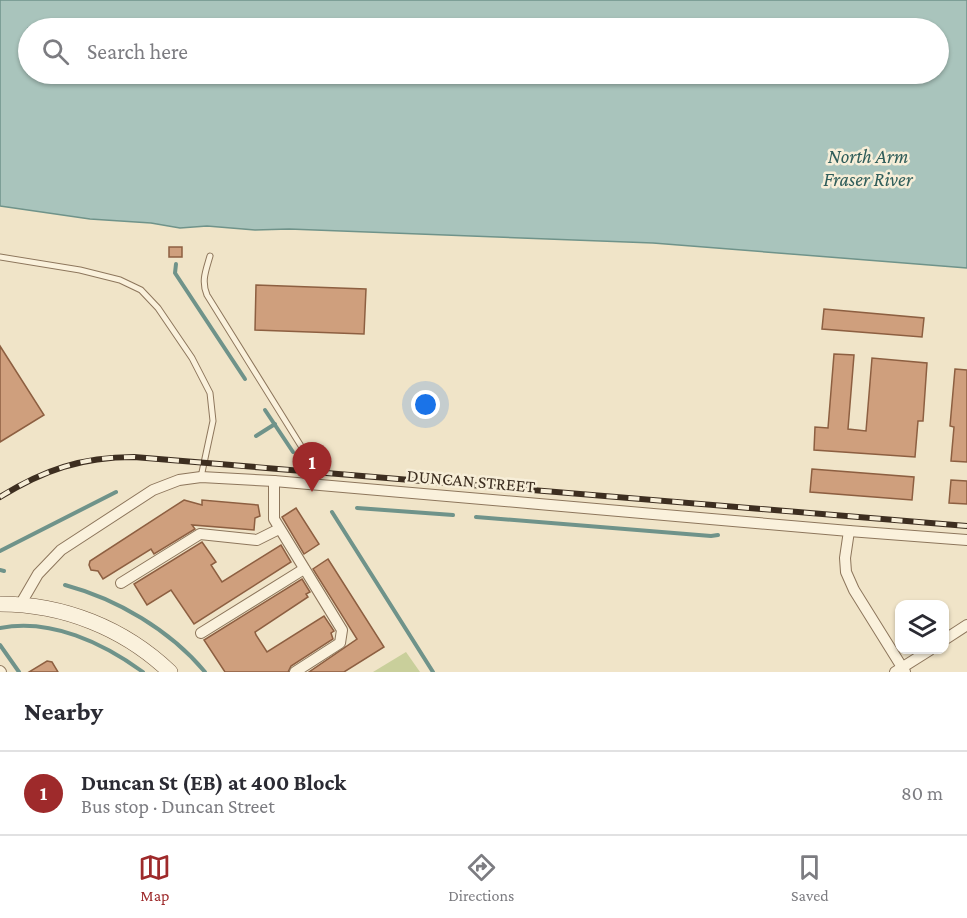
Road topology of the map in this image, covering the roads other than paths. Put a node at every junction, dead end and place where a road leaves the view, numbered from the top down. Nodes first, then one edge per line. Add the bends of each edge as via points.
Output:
1 (210, 256) dead end
2 (0, 257) edge
3 (201, 477) junction
4 (274, 481) junction
5 (314, 484) junction
6 (279, 529) junction
7 (849, 531) junction
8 (967, 540) edge
9 (304, 569) junction
10 (121, 583) dead end
11 (0, 604) edge
12 (20, 605) junction
13 (967, 625) edge
14 (201, 633) dead end
15 (949, 637) edge
16 (924, 654) edge
17 (901, 670) edge
18 (170, 672) edge
19 (295, 672) edge

1 - 5 lane via 204,275 207,295 306,454
2 - 3 lane via 120,280 141,290 158,308 210,393 213,421
3 - 4 street, DUNCAN STREET
3 - 12 street, DUNCAN STREET via 153,490 61,550 38,574
4 - 5 street, DUNCAN STREET
4 - 6 street via 274,519
5 - 7 street, DUNCAN STREET
6 - 9 street
6 - 10 street via 257,540 200,534
7 - 8 street, DUNCAN STREET
7 - 17 street via 846,572
9 - 14 street
9 - 19 street via 338,620 342,638 333,649
11 - 12 main road
12 - 18 main road via 57,610 108,629
13 - 15 street
16 - 17 street

